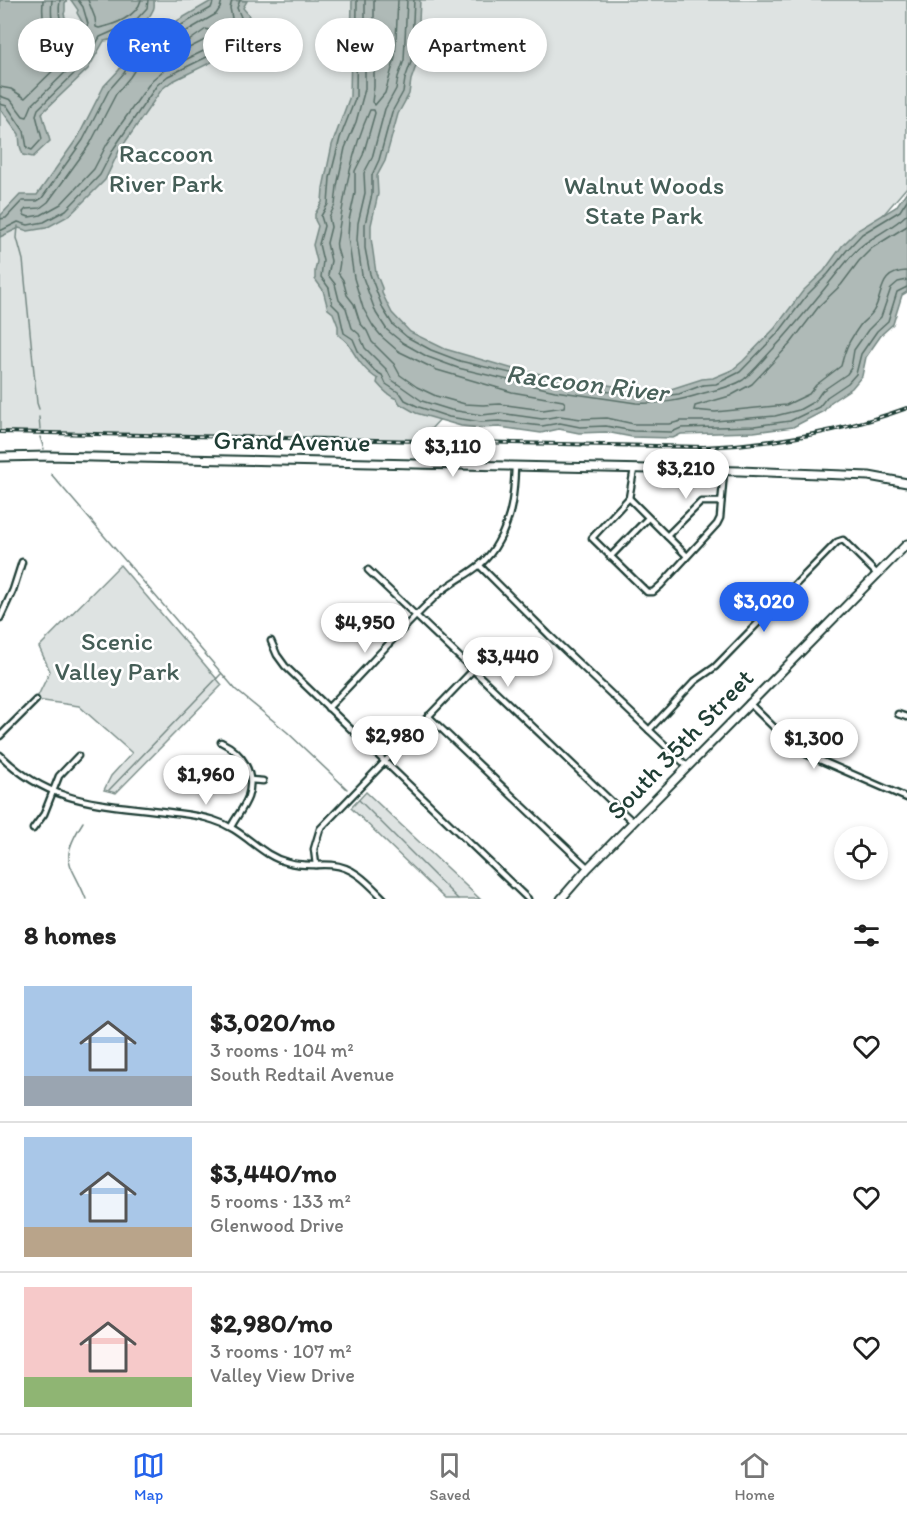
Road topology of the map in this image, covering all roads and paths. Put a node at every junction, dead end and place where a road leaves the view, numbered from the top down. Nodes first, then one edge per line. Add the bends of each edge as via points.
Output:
1 (0, 457) edge
2 (515, 467) junction
3 (634, 469) junction
4 (724, 471) junction
5 (907, 483) edge
6 (629, 498) junction
7 (721, 502) junction
8 (648, 518) junction
9 (667, 536) junction
10 (907, 544) edge
11 (687, 556) junction
12 (610, 557) junction
13 (22, 562) dead end
14 (480, 566) junction
15 (368, 570) dead end
16 (878, 574) junction
17 (417, 616) junction
18 (0, 618) edge
19 (271, 640) dead end
20 (473, 670) junction
21 (36, 700) dead end
22 (749, 703) junction
23 (328, 708) junction
24 (898, 714) dead end
25 (428, 716) junction
26 (907, 717) edge
27 (649, 730) junction
28 (0, 736) edge
29 (221, 742) dead end
30 (0, 755) edge
31 (78, 756) dead end
32 (384, 762) junction
33 (688, 767) junction
34 (250, 780) junction
35 (263, 781) dead end
36 (53, 792) junction
37 (907, 798) edge
38 (633, 822) junction
39 (231, 827) junction
40 (33, 829) dead end
41 (316, 865) junction
42 (588, 868) junction
43 (384, 899) edge
44 (528, 899) edge
45 (561, 899) edge

1 - 2 main road, Grand Avenue
2 - 3 main road, Grand Avenue
2 - 14 street via 509,520
3 - 4 main road, Grand Avenue
3 - 6 street
4 - 5 main road, Grand Avenue via 869,476
4 - 7 street
6 - 8 street
6 - 12 street via 592,538
7 - 9 street via 701,502
7 - 11 street via 717,524
8 - 9 street
8 - 12 street
9 - 11 street
10 - 16 main road, South 35th Street
11 - 12 street via 653,592 647,592
13 - 18 street
14 - 17 street via 438,594
14 - 27 street
15 - 17 street
16 - 22 main road, South 35th Street
16 - 27 street via 843,540 837,542
17 - 20 street
17 - 23 street
19 - 23 street via 285,666
20 - 25 street
20 - 38 street
21 - 28 street
22 - 33 main road, South 35th Street
22 - 37 street via 790,744 806,754
23 - 32 street
24 - 26 street
25 - 32 street
25 - 42 street
27 - 33 street
29 - 34 street via 244,760
30 - 36 street via 29,780
31 - 36 street via 62,770
32 - 41 street via 320,829 314,849
32 - 44 street
33 - 38 main road, South 35th Street
34 - 35 street
34 - 39 street via 247,798
36 - 39 street via 84,801 198,816
36 - 40 street
38 - 42 main road, South 35th Street
39 - 41 street via 279,860
41 - 43 street via 334,865 355,873
42 - 45 main road, South 35th Street

